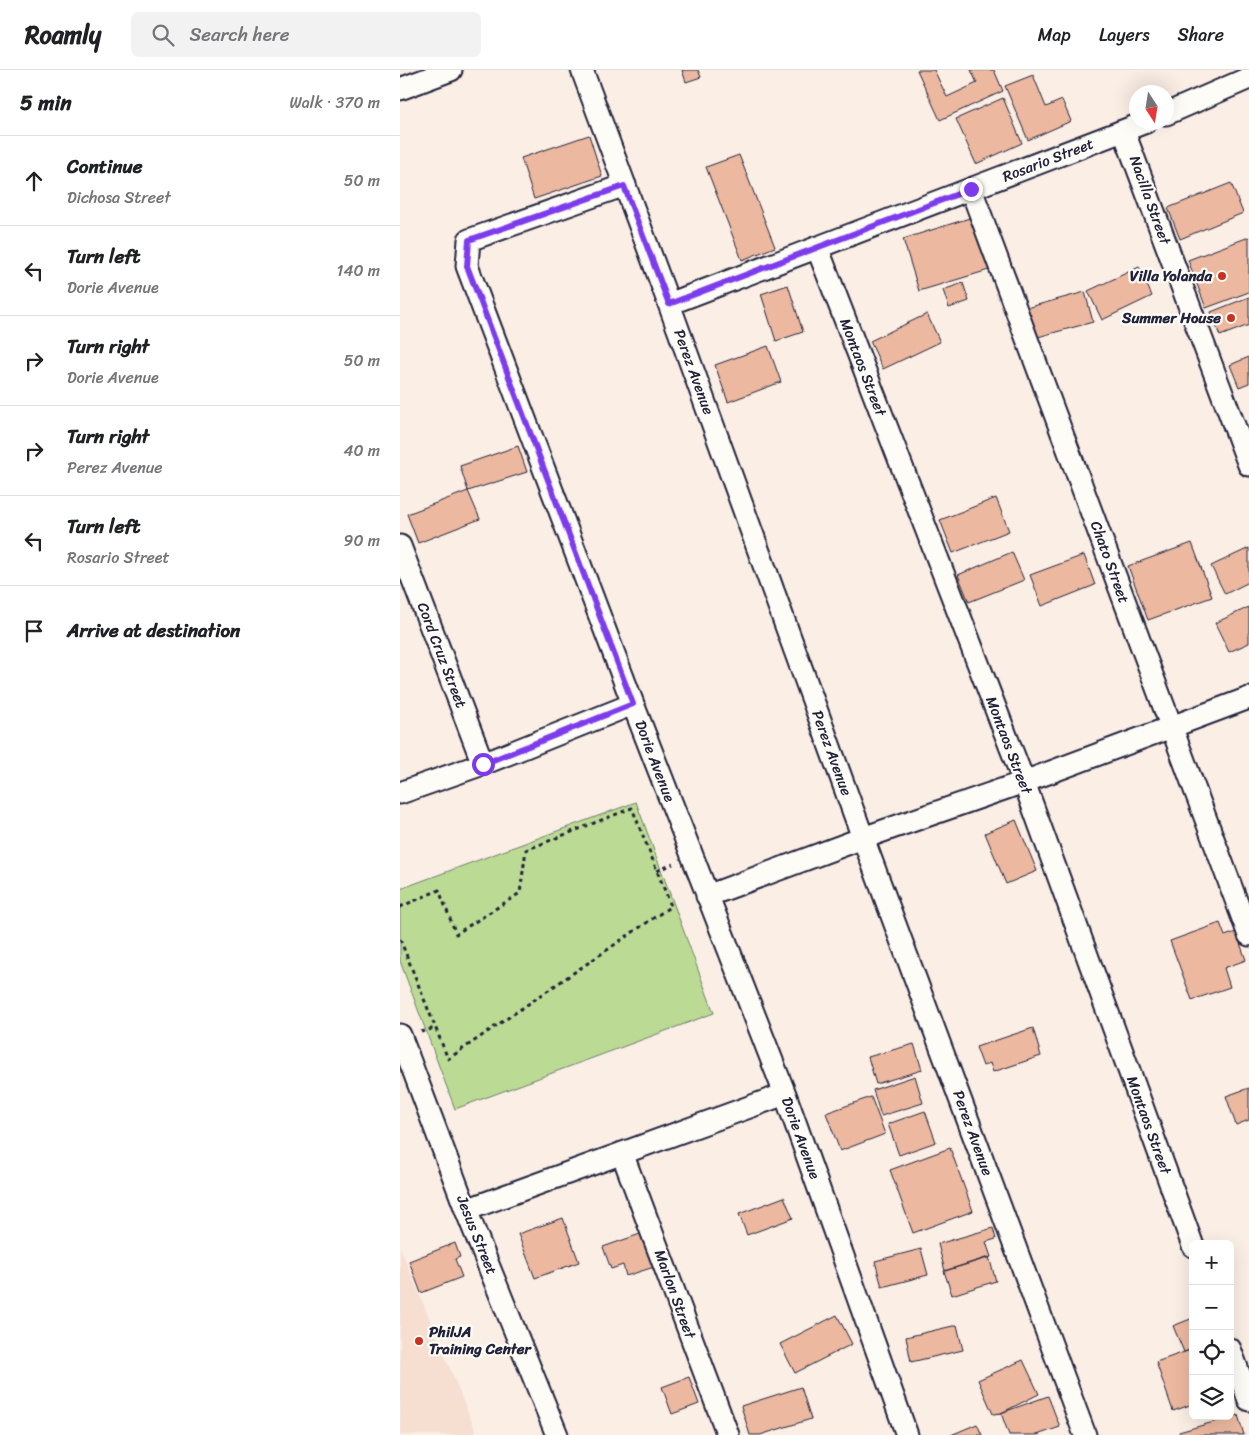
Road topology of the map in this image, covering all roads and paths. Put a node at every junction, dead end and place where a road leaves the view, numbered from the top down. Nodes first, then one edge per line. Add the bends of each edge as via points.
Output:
1 (451, 70) edge
2 (582, 70) edge
3 (1249, 78) edge
4 (400, 89) edge
5 (1174, 111) edge
6 (1129, 130) edge
7 (1124, 132) junction
8 (624, 186) junction
9 (971, 189) junction
10 (817, 247) junction
11 (669, 304) junction
12 (1249, 465) edge
13 (400, 546) edge
14 (1249, 698) edge
15 (633, 704) junction
16 (1171, 727) junction
17 (483, 764) junction
18 (1024, 782) junction
19 (400, 794) edge
20 (863, 838) junction
21 (707, 896) junction
22 (400, 907) edge
23 (1249, 936) edge
24 (400, 939) edge
25 (400, 1034) edge
26 (785, 1094) junction
27 (622, 1153) junction
28 (466, 1210) junction
29 (1191, 1240) edge
30 (1234, 1360) edge
31 (1249, 1400) edge
32 (557, 1435) edge
33 (728, 1435) edge
34 (907, 1435) edge
35 (1085, 1435) edge

1 - 4 street
2 - 8 street, Perez Avenue
3 - 5 street
6 - 7 street, Rosario Street
7 - 9 street, Rosario Street
7 - 12 street, Nacilla Street
8 - 11 street, Perez Avenue
8 - 15 street, Dorie Avenue via 469,240 467,266
9 - 10 street, Rosario Street
9 - 16 street, Chato Street
10 - 11 street, Rosario Street
10 - 18 street, Montaos Street
11 - 20 street, Perez Avenue
13 - 17 street, Cord Cruz Street
14 - 16 street
15 - 17 street
15 - 21 street, Dorie Avenue
16 - 18 street
16 - 23 street, Chato Street
17 - 19 street
18 - 20 street
18 - 29 street, Montaos Street
20 - 21 street
20 - 35 street, Perez Avenue
21 - 26 street, Dorie Avenue
22 - 24 path via 439,890 456,934 520,893 526,850 632,808 671,906 448,1059
25 - 28 street, Jesus Street
26 - 27 street
26 - 34 street, Dorie Avenue
27 - 28 street
27 - 33 street, Marlon Street
28 - 32 street, Jesus Street
30 - 31 street

